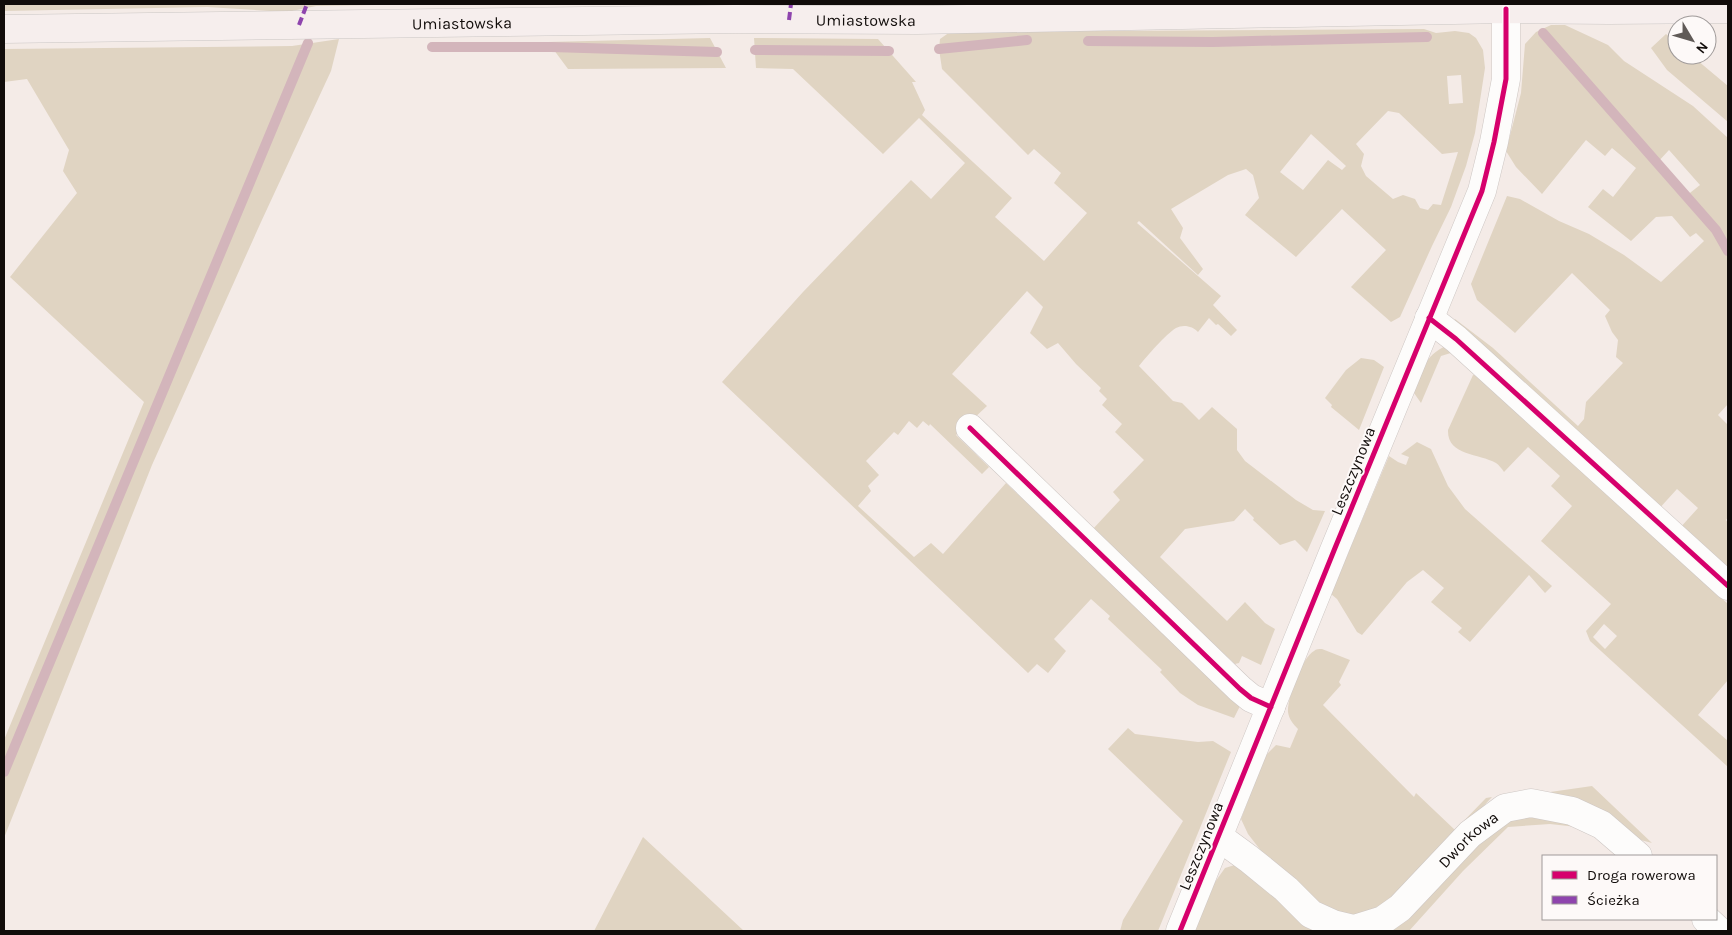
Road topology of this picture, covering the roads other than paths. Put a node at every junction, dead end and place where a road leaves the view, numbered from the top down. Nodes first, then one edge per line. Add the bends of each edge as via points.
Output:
1 (1506, 9) junction
2 (1728, 9) edge
3 (4, 29) edge
4 (1429, 318) junction
5 (970, 428) dead end
6 (1728, 586) edge
7 (1271, 707) junction
8 (1219, 837) junction
9 (1637, 855) edge
10 (1707, 920) edge
11 (1336, 928) edge
12 (1180, 931) edge
13 (1719, 931) edge

1 - 2 main road, Umiastowska
1 - 3 main road, Umiastowska via 917,20 735,19
1 - 4 street, Leszczynowa via 1506,80 1482,191
4 - 6 street
4 - 7 street, Leszczynowa
5 - 7 street via 1240,689
7 - 8 street, Leszczynowa
8 - 11 street, Dworkowa via 1255,863 1311,914
8 - 12 street, Leszczynowa
9 - 11 street, Dworkowa via 1602,825 1572,811 1531,803 1505,808 1470,834 1400,908 1383,920 1354,929
10 - 13 street

